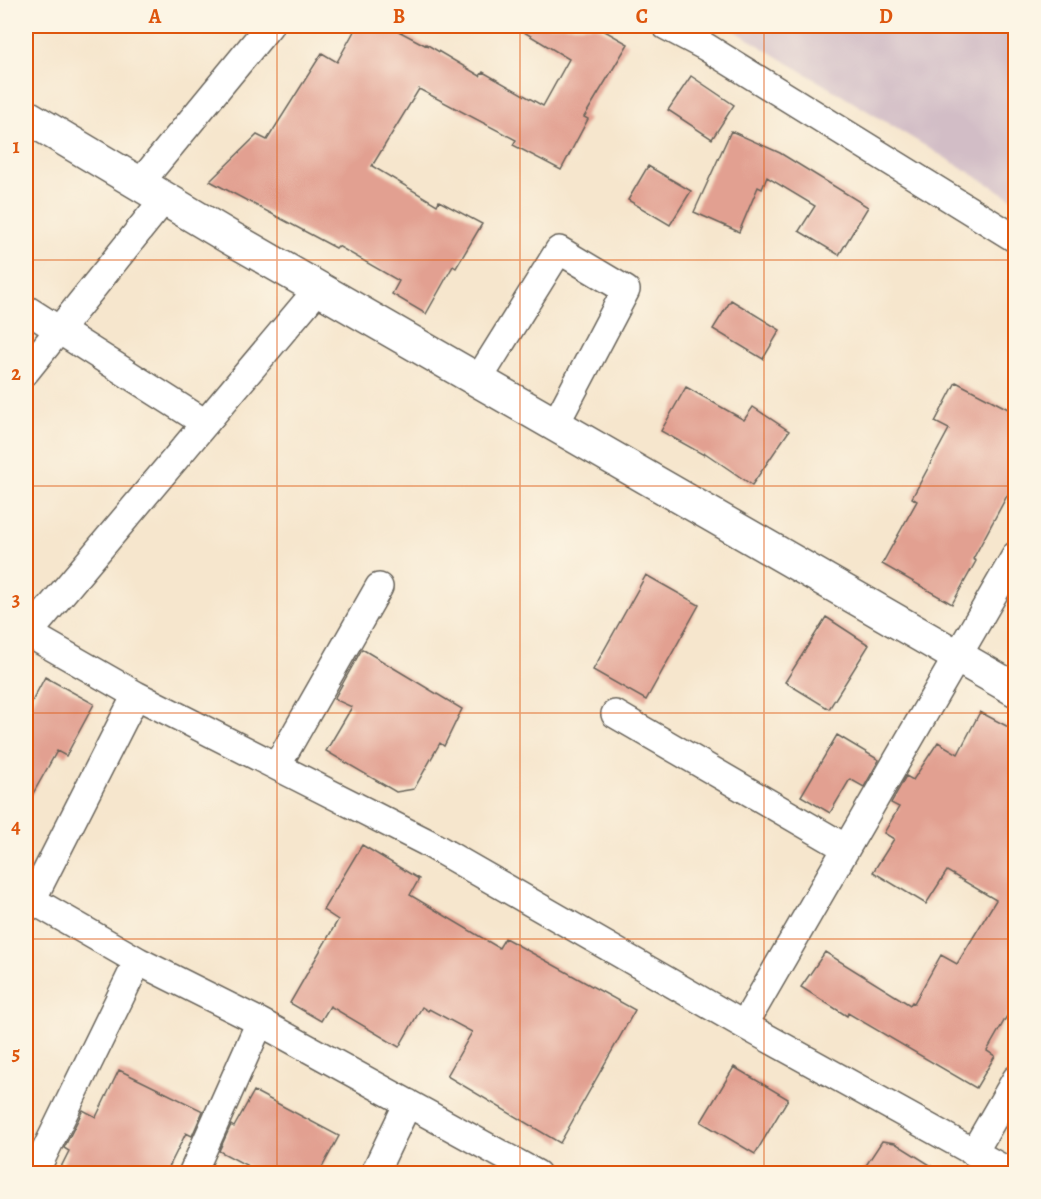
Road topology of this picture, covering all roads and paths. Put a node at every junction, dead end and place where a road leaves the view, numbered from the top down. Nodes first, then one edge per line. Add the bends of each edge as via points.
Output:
1 (269, 26) edge
2 (666, 26) edge
3 (26, 116) edge
4 (152, 191) junction
5 (1016, 239) edge
6 (318, 289) junction
7 (26, 309) edge
8 (59, 330) junction
9 (26, 371) edge
10 (478, 380) junction
11 (205, 423) junction
12 (555, 425) junction
13 (1016, 555) edge
14 (379, 587) dead end
15 (27, 633) edge
16 (958, 655) junction
17 (1016, 690) edge
18 (136, 695) junction
19 (615, 714) dead end
20 (277, 766) junction
21 (846, 848) junction
22 (29, 898) edge
23 (138, 961) junction
24 (260, 1022) junction
25 (744, 1025) junction
26 (1016, 1079) edge
27 (408, 1103) junction
28 (974, 1152) junction
29 (34, 1173) edge
30 (192, 1173) edge
31 (374, 1173) edge
32 (537, 1173) edge
33 (1013, 1173) edge

1 - 4 street
2 - 5 street
3 - 4 street
4 - 6 street
4 - 8 street
6 - 10 street
6 - 11 street
7 - 8 street
8 - 9 street
8 - 11 street
10 - 12 street
10 - 12 street via 559,250 626,290
11 - 15 street
12 - 16 street
13 - 16 street
14 - 20 street
15 - 18 street
16 - 17 street
16 - 21 street
18 - 20 street
18 - 22 street
19 - 21 street
20 - 25 street via 426,842
21 - 25 street
22 - 23 street
23 - 24 street
23 - 29 street
24 - 27 street
24 - 30 street
25 - 28 street
26 - 28 street
27 - 31 street
27 - 32 street
28 - 33 street

